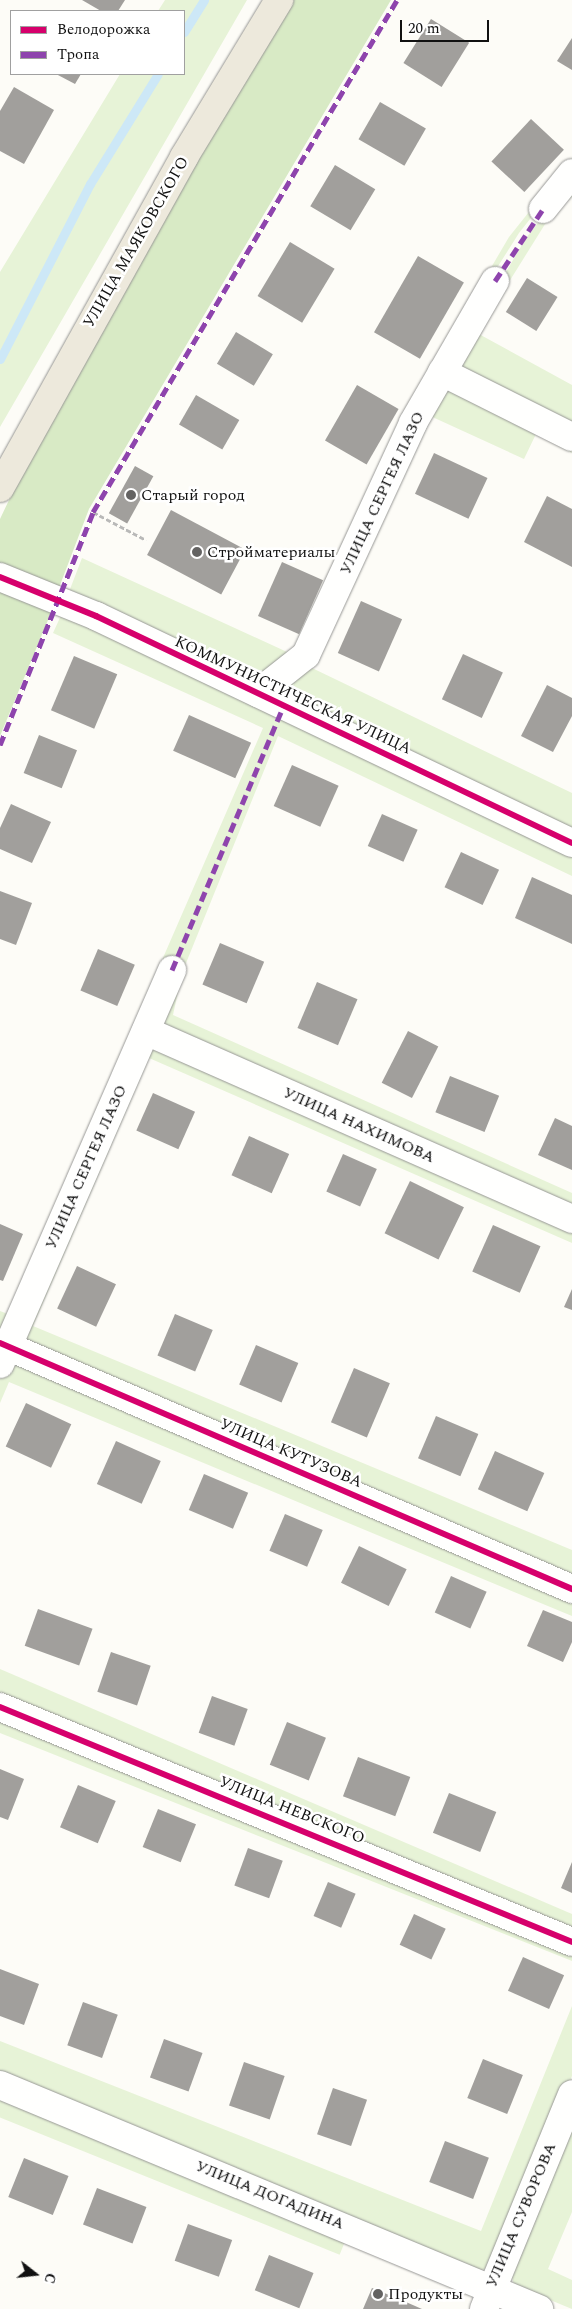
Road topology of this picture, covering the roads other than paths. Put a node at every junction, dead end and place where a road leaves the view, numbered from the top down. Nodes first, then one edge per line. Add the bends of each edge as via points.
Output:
1 (279, 0) edge
2 (572, 173) edge
3 (543, 209) dead end
4 (494, 281) dead end
5 (442, 372) junction
6 (572, 438) edge
7 (0, 488) edge
8 (0, 577) edge
9 (258, 693) junction
10 (572, 843) edge
11 (172, 970) dead end
12 (146, 1031) junction
13 (572, 1218) edge
14 (3, 1351) edge
15 (572, 1589) edge
16 (0, 1707) edge
17 (572, 1942) edge
18 (0, 2085) edge
19 (572, 2094) edge
20 (487, 2299) edge
21 (539, 2309) edge

1 - 7 main road, УЛИЦА МАЯКОВСКОГО via 184,157
2 - 3 street
4 - 5 street, УЛИЦА СЕРГЕЯ ЛАЗО
5 - 6 street
5 - 9 street, УЛИЦА СЕРГЕЯ ЛАЗО via 413,423 306,655
8 - 9 street, КОММУНИСТИЧЕСКАЯ УЛИЦА via 96,616
9 - 10 street, КОММУНИСТИЧЕСКАЯ УЛИЦА
11 - 12 street, УЛИЦА СЕРГЕЯ ЛАЗО
12 - 13 street, УЛИЦА НАХИМОВА
12 - 14 street, УЛИЦА СЕРГЕЯ ЛАЗО
14 - 15 street, УЛИЦА КУТУЗОВА
16 - 17 street, УЛИЦА НЕВСКОГО
18 - 20 street, УЛИЦА ДОГАДИНА via 348,2226
19 - 20 street, УЛИЦА СУВОРОВА
20 - 21 street, УЛИЦА ДОГАДИНА

